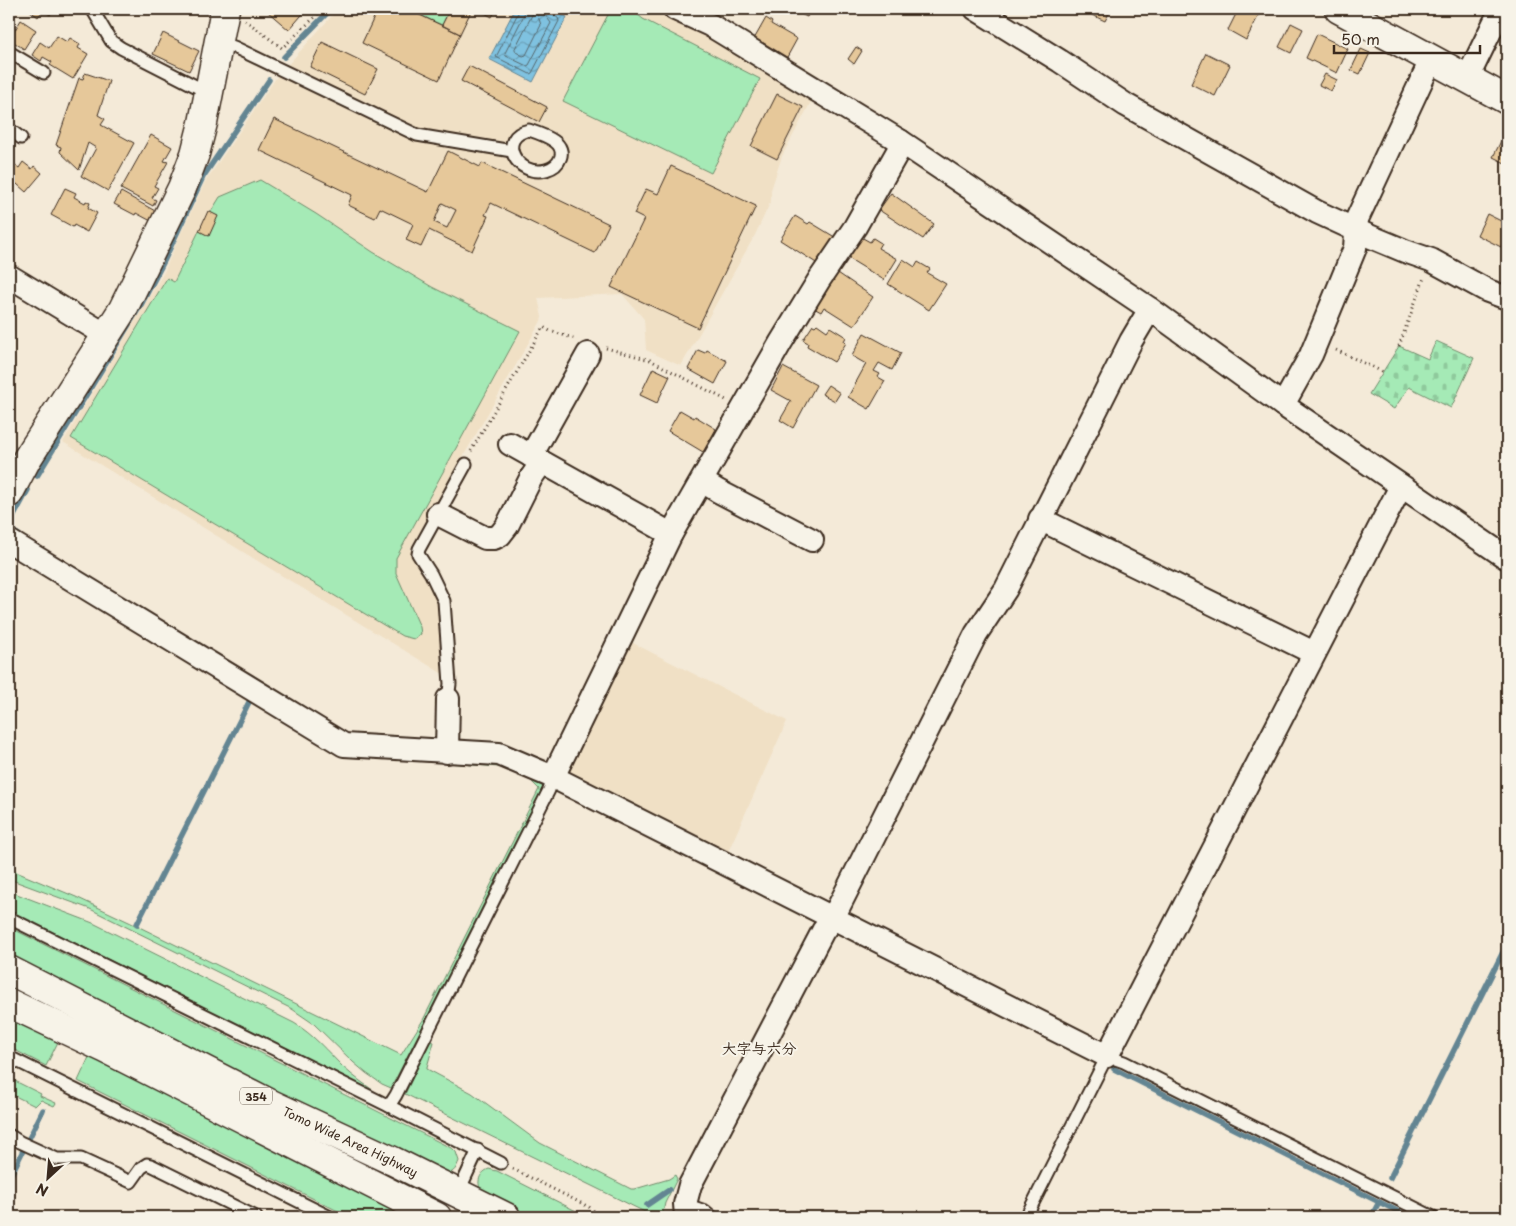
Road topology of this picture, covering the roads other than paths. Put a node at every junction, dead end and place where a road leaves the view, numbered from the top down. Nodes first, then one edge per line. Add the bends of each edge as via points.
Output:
1 (92, 9) edge
2 (675, 9) edge
3 (976, 9) edge
4 (1339, 9) edge
5 (1501, 9) edge
6 (225, 10) edge
7 (219, 42) junction
8 (9, 52) edge
9 (1432, 58) junction
10 (44, 73) dead end
11 (1467, 79) junction
12 (209, 93) junction
13 (1507, 100) edge
14 (9, 129) edge
15 (21, 138) dead end
16 (900, 141) junction
17 (512, 151) dead end
18 (1356, 230) junction
19 (9, 276) edge
20 (1507, 298) edge
21 (1150, 309) junction
22 (106, 334) junction
23 (588, 354) dead end
24 (1282, 405) junction
25 (510, 444) dead end
26 (537, 459) junction
27 (466, 464) dead end
28 (702, 481) junction
29 (1401, 486) junction
30 (9, 493) edge
31 (438, 514) junction
32 (1040, 520) junction
33 (671, 534) junction
34 (812, 540) dead end
35 (9, 541) edge
36 (1507, 558) edge
37 (1314, 653) junction
38 (448, 698) joint
39 (447, 752) junction
40 (553, 777) junction
41 (9, 918) edge
42 (833, 918) junction
43 (9, 970) edge
44 (9, 1003) edge
45 (1106, 1056) junction
46 (9, 1057) edge
47 (389, 1106) junction
48 (9, 1136) edge
49 (478, 1150) junction
50 (502, 1163) road end
51 (458, 1194) junction
52 (686, 1211) edge
53 (256, 1217) edge
54 (330, 1217) edge
55 (437, 1217) edge
56 (506, 1217) edge
57 (712, 1217) edge
58 (1026, 1217) edge
59 (1433, 1217) edge

1 - 12 lane via 111,41 120,48
2 - 16 street via 710,25
3 - 18 street via 1126,105 1317,212
4 - 9 main road
5 - 11 street
6 - 7 main road
7 - 12 main road
7 - 17 lane via 417,135
8 - 10 lane
9 - 11 main road
9 - 18 street via 1357,218
11 - 13 main road
12 - 22 main road via 195,154 182,188 135,286
14 - 15 lane
16 - 21 street
16 - 28 street via 898,151 855,226 781,342
18 - 20 street via 1431,260
18 - 24 street via 1355,248 1317,342
19 - 22 street
21 - 24 street
21 - 32 street
22 - 30 main road
23 - 26 street
24 - 29 street
25 - 26 street
26 - 31 street via 531,478 500,535 485,538
26 - 33 street
27 - 31 lane
28 - 33 street
28 - 34 street
29 - 36 street
29 - 37 street
31 - 38 lane via 418,554 444,601 450,684
32 - 37 street
32 - 42 street via 1006,589 976,634
33 - 40 street
35 - 39 street via 344,745
37 - 45 street
38 - 39 street
39 - 40 street via 499,754
40 - 42 street
40 - 47 lane
41 - 47 lane
42 - 45 street
42 - 52 street via 823,931 690,1185
43 - 51 main road, Tomo Wide Area Highway / 354 via 271,1104
44 - 55 main road, 354
45 - 58 lane
45 - 59 lane via 1133,1066
46 - 54 lane
47 - 49 lane
48 - 53 lane via 57,1160 81,1159 131,1182 141,1168 151,1164
49 - 50 lane
49 - 51 lane
51 - 56 main road, Tomo Wide Area Highway / 354
52 - 57 lane via 704,1211

